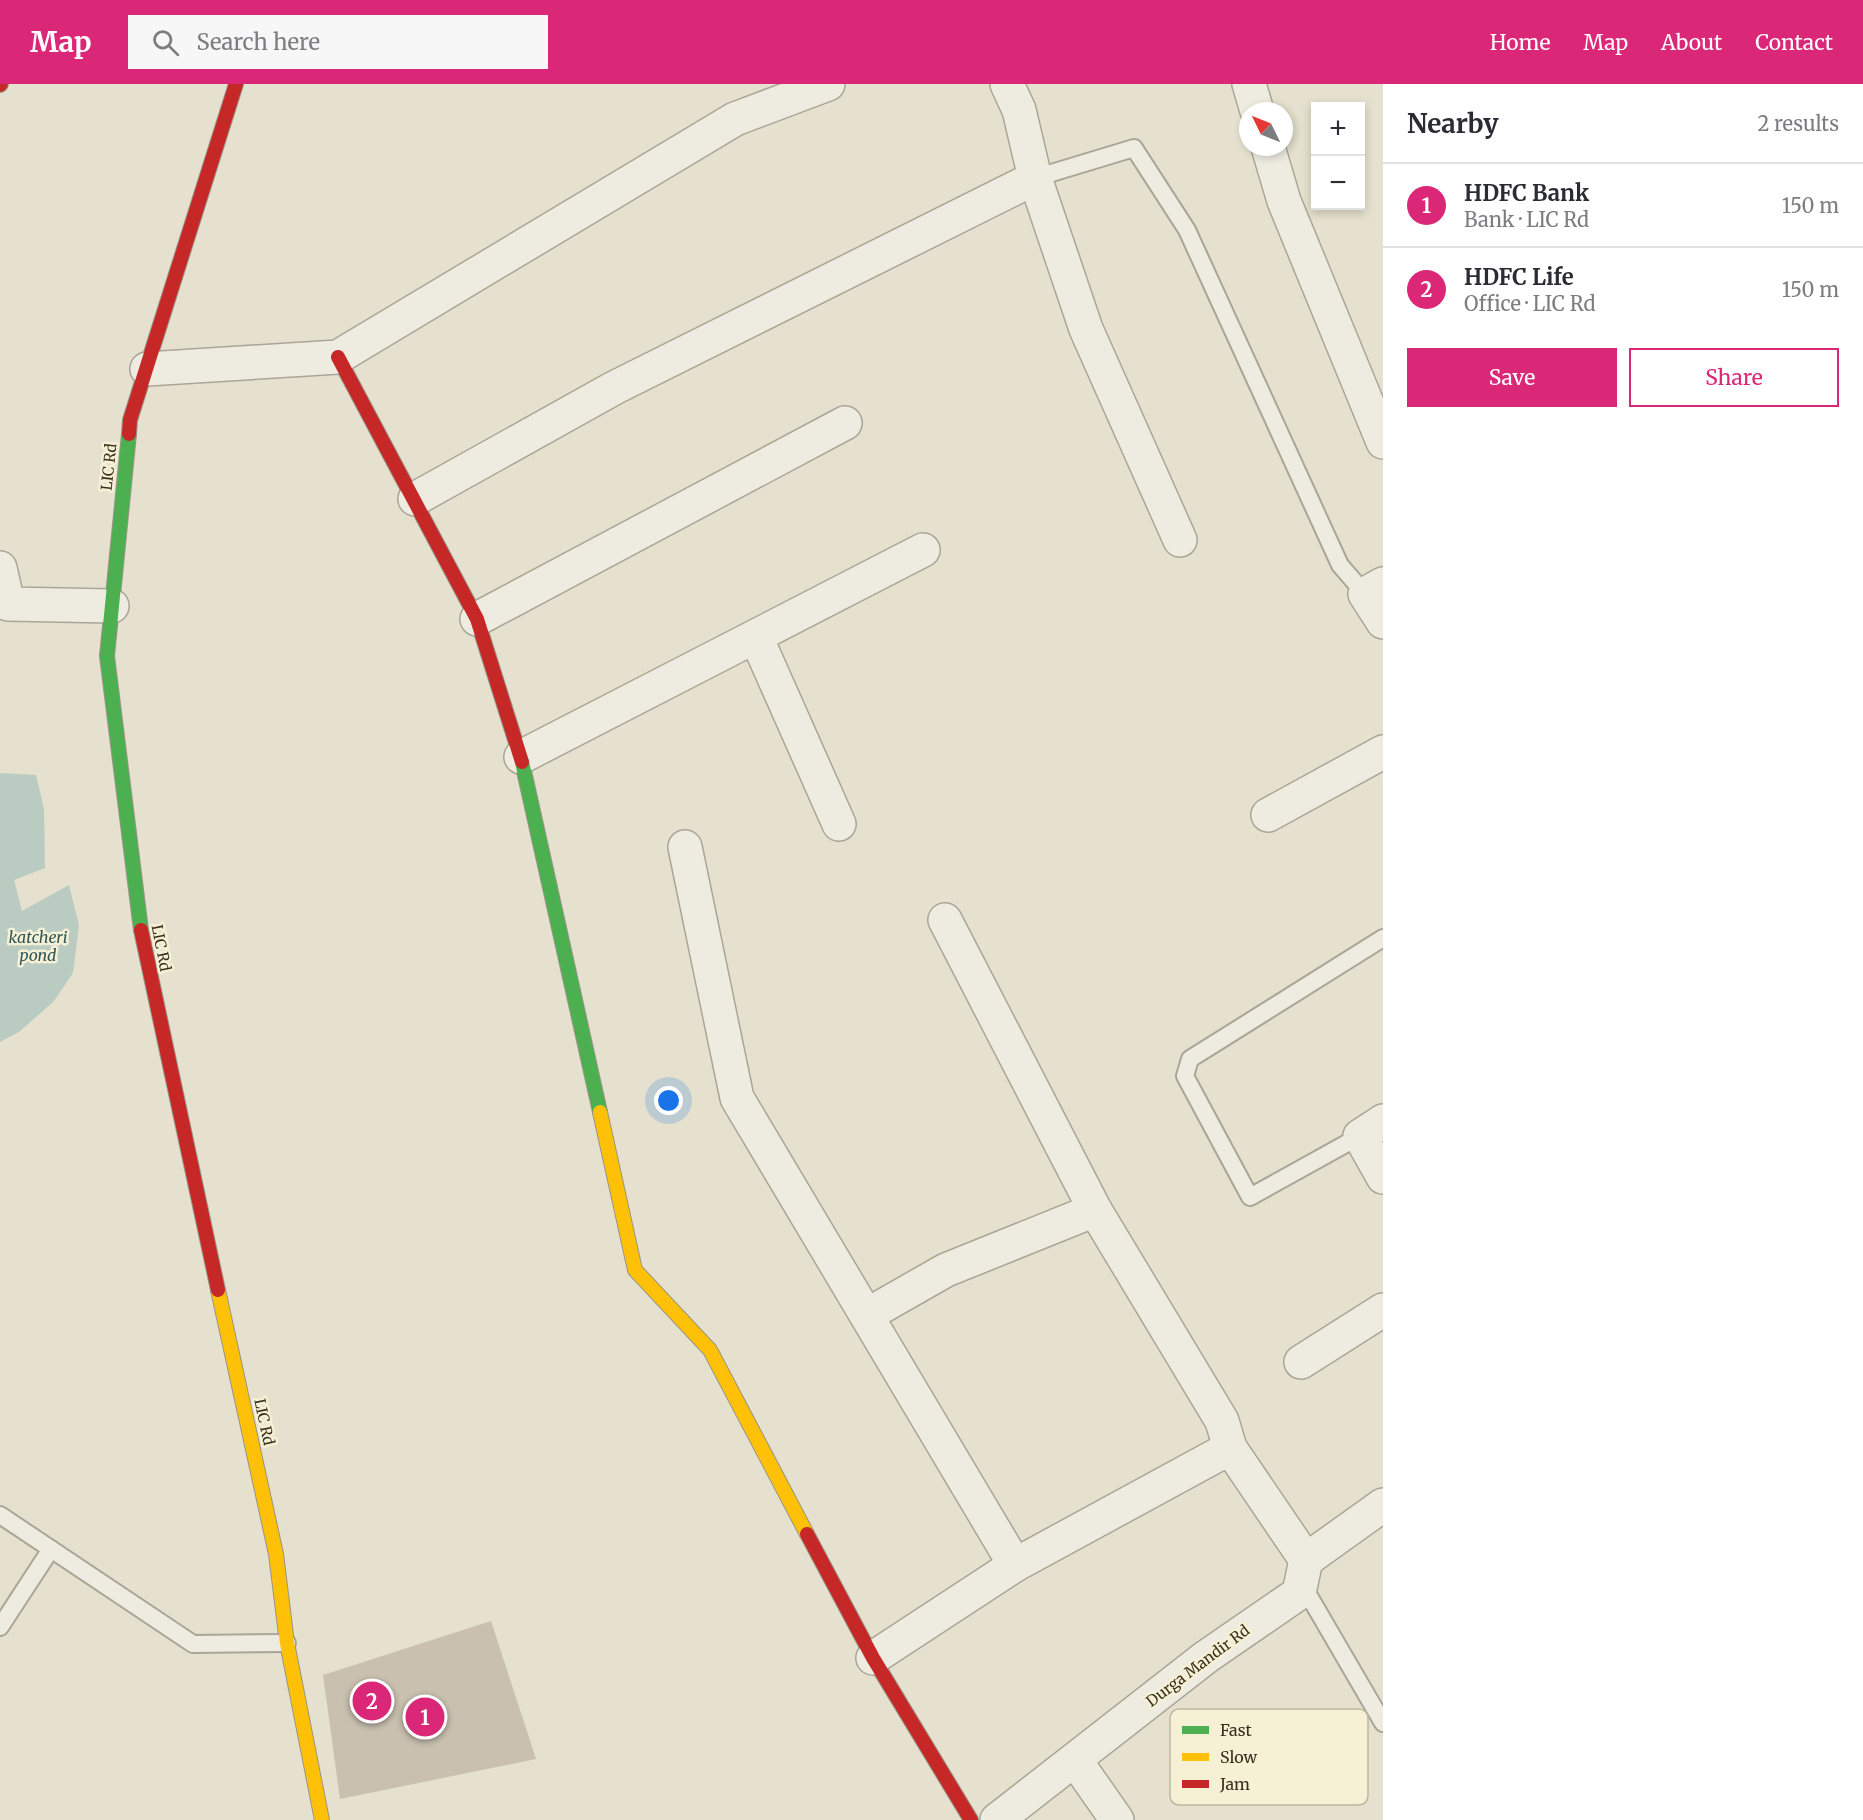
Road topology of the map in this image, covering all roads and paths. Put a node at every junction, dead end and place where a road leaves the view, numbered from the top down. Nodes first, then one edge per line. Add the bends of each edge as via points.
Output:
1 (237, 84) edge
2 (828, 84) edge
3 (1007, 84) edge
4 (1249, 84) edge
5 (1254, 102) edge
6 (1271, 156) edge
7 (1035, 178) junction
8 (338, 357) junction
9 (147, 369) junction
10 (845, 423) dead end
11 (1383, 442) edge
12 (415, 499) junction
13 (1180, 540) dead end
14 (923, 550) dead end
15 (0, 568) edge
16 (1374, 589) edge
17 (112, 606) junction
18 (477, 620) junction
19 (1383, 622) edge
20 (756, 637) junction
21 (1383, 752) edge
22 (521, 757) junction
23 (1268, 815) dead end
24 (839, 824) dead end
25 (685, 847) dead end
26 (945, 920) dead end
27 (1383, 938) edge
28 (1372, 1129) edge
29 (1383, 1177) edge
30 (1095, 1210) junction
31 (1383, 1310) edge
32 (867, 1315) junction
33 (1301, 1362) dead end
34 (1230, 1448) junction
35 (1383, 1505) edge
36 (0, 1515) edge
37 (51, 1549) junction
38 (1015, 1564) junction
39 (1304, 1571) junction
40 (0, 1627) edge
41 (287, 1643) junction
42 (873, 1658) junction
43 (1383, 1723) edge
44 (1075, 1760) junction
45 (322, 1820) edge
46 (971, 1820) edge
47 (997, 1820) edge
48 (1118, 1820) edge

1 - 9 main road, LIC Rd
2 - 8 street via 735,118
3 - 7 street via 1019,110
4 - 5 street
6 - 11 street via 1284,201
7 - 12 street via 614,388
7 - 13 street via 1086,328
7 - 16 lane via 1134,148 1187,230 1340,565
8 - 9 street
8 - 12 main road
9 - 17 main road, LIC Rd via 130,420
10 - 18 street
12 - 18 main road
14 - 20 street
15 - 17 street via 8,604
16 - 19 street
17 - 41 main road, LIC Rd via 107,656 141,934 276,1554
18 - 22 main road
20 - 22 street
20 - 24 street
21 - 23 street
22 - 42 main road via 635,1270 710,1350
25 - 32 street via 737,1098
26 - 30 street
27 - 28 lane via 1190,1059 1185,1076 1250,1197
28 - 29 street
30 - 32 street via 945,1270
30 - 34 street via 1222,1421
31 - 33 street
32 - 38 street
34 - 38 street
34 - 39 street
35 - 39 street, Durga Mandir Rd
36 - 37 lane
37 - 40 lane
37 - 41 lane via 193,1644
38 - 42 street
39 - 43 lane
39 - 44 street, Durga Mandir Rd via 1299,1593 1206,1657
41 - 45 main road, LIC Rd
42 - 46 main road
44 - 47 street, Durga Mandir Rd
44 - 48 street

